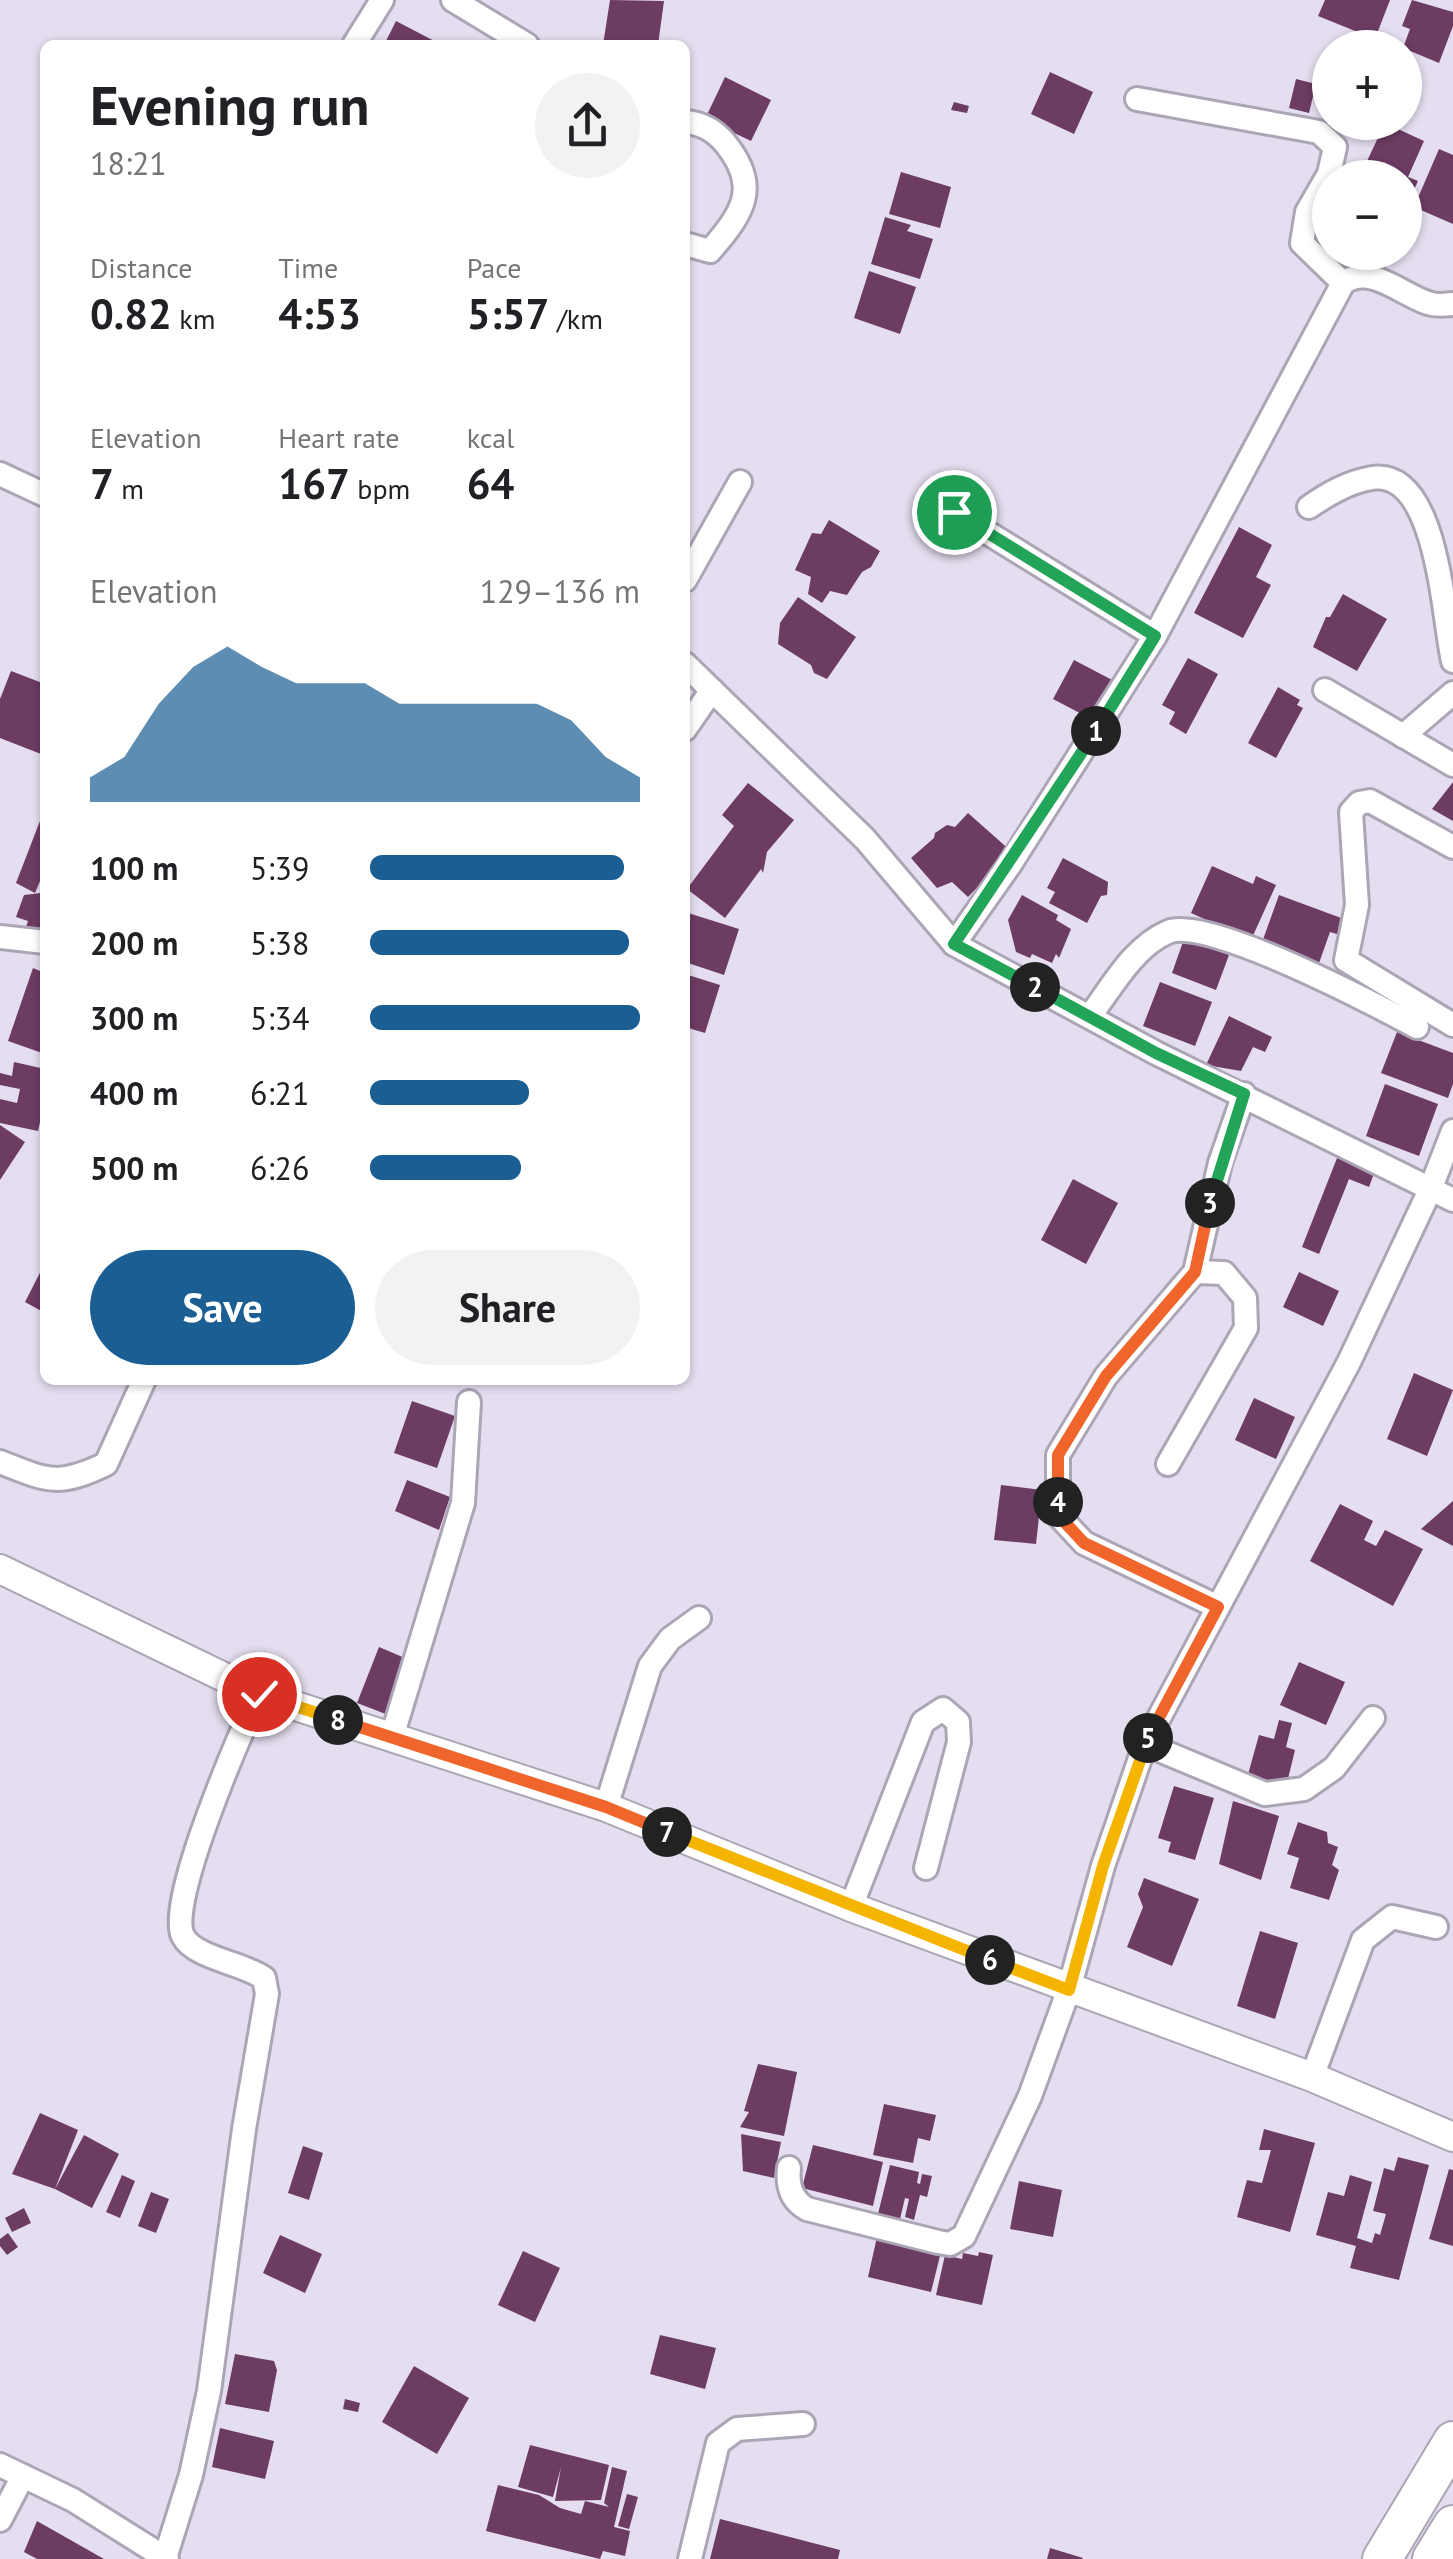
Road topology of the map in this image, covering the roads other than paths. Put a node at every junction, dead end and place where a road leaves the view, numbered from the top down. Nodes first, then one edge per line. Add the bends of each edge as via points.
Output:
1 (382, 0) edge
2 (453, 0) edge
3 (357, 40) edge
4 (519, 40) edge
5 (1137, 99) dead end
6 (690, 124) edge
7 (690, 245) edge
8 (1344, 283) junction
9 (1453, 304) edge
10 (0, 474) edge
11 (740, 482) dead end
12 (40, 493) edge
13 (1309, 507) dead end
14 (954, 512) dead end
15 (690, 571) edge
16 (1155, 636) junction
17 (1453, 661) edge
18 (690, 669) edge
19 (712, 690) junction
20 (1325, 690) dead end
21 (1453, 694) edge
22 (690, 722) edge
23 (1403, 736) junction
24 (1453, 765) edge
25 (1453, 847) edge
26 (0, 937) edge
27 (40, 941) edge
28 (954, 944) junction
29 (1090, 1016) junction
30 (1453, 1025) edge
31 (1418, 1027) dead end
32 (1244, 1094) junction
33 (1453, 1131) edge
34 (1430, 1190) junction
35 (1453, 1200) edge
36 (1195, 1272) junction
37 (142, 1385) edge
38 (469, 1402) dead end
39 (0, 1462) edge
40 (1168, 1464) dead end
41 (0, 1569) edge
42 (1218, 1607) junction
43 (699, 1618) dead end
44 (259, 1694) junction
45 (1373, 1718) dead end
46 (392, 1738) junction
47 (1145, 1744) junction
48 (606, 1807) junction
49 (926, 1868) dead end
50 (850, 1907) junction
51 (1436, 1927) dead end
52 (1069, 1990) junction
53 (1312, 2077) junction
54 (1383, 2105) junction
55 (1453, 2123) edge
56 (1453, 2138) edge
57 (789, 2168) dead end
58 (802, 2424) dead end
59 (1453, 2441) edge
60 (0, 2465) edge
61 (23, 2476) junction
62 (0, 2520) edge
63 (1453, 2525) edge
64 (166, 2558) edge
65 (690, 2559) edge
66 (1382, 2559) edge
67 (1432, 2559) edge

1 - 3 street
2 - 4 street
5 - 8 street via 1319,132 1335,147 1329,174 1307,212 1302,243
6 - 7 street via 717,133 743,165 745,191 736,221 710,251
8 - 9 street via 1364,275 1429,304
8 - 16 street
10 - 12 street
11 - 15 street
13 - 17 street via 1376,477 1405,486 1433,548
14 - 16 street
16 - 28 street
18 - 19 street
19 - 22 street
19 - 28 street via 865,838
20 - 23 street
21 - 23 street
23 - 24 street
25 - 30 street via 1370,801 1351,812 1357,904 1346,960
26 - 27 street
28 - 29 street
29 - 31 street via 1144,945 1172,929 1205,932 1335,983
29 - 32 street
32 - 34 street
32 - 36 street via 1220,1162
33 - 34 street
34 - 35 street
34 - 42 street via 1349,1362
36 - 40 street via 1224,1273 1245,1298 1246,1328
36 - 42 street via 1106,1376 1058,1455 1058,1515 1084,1543
37 - 39 street via 106,1464 72,1480 38,1477
38 - 46 street via 463,1503
41 - 44 street
42 - 47 street
43 - 48 street via 670,1639 650,1666
44 - 46 street
44 - 64 street via 180,1908 179,1925 195,1949 253,1970 264,1978 267,1994 209,2391
45 - 47 street via 1334,1768 1304,1789 1265,1794
46 - 48 street
47 - 52 street
48 - 50 street
49 - 50 street via 959,1742 958,1722 943,1710 923,1722
50 - 52 street
51 - 53 street via 1392,1918 1362,1940
52 - 53 street
52 - 57 street via 1030,2096 964,2236 938,2242 807,2209 793,2197
53 - 54 street
54 - 55 street
54 - 56 street
58 - 65 street via 737,2429 718,2443
59 - 66 highway
60 - 61 street
61 - 62 street
61 - 64 street
63 - 67 highway

